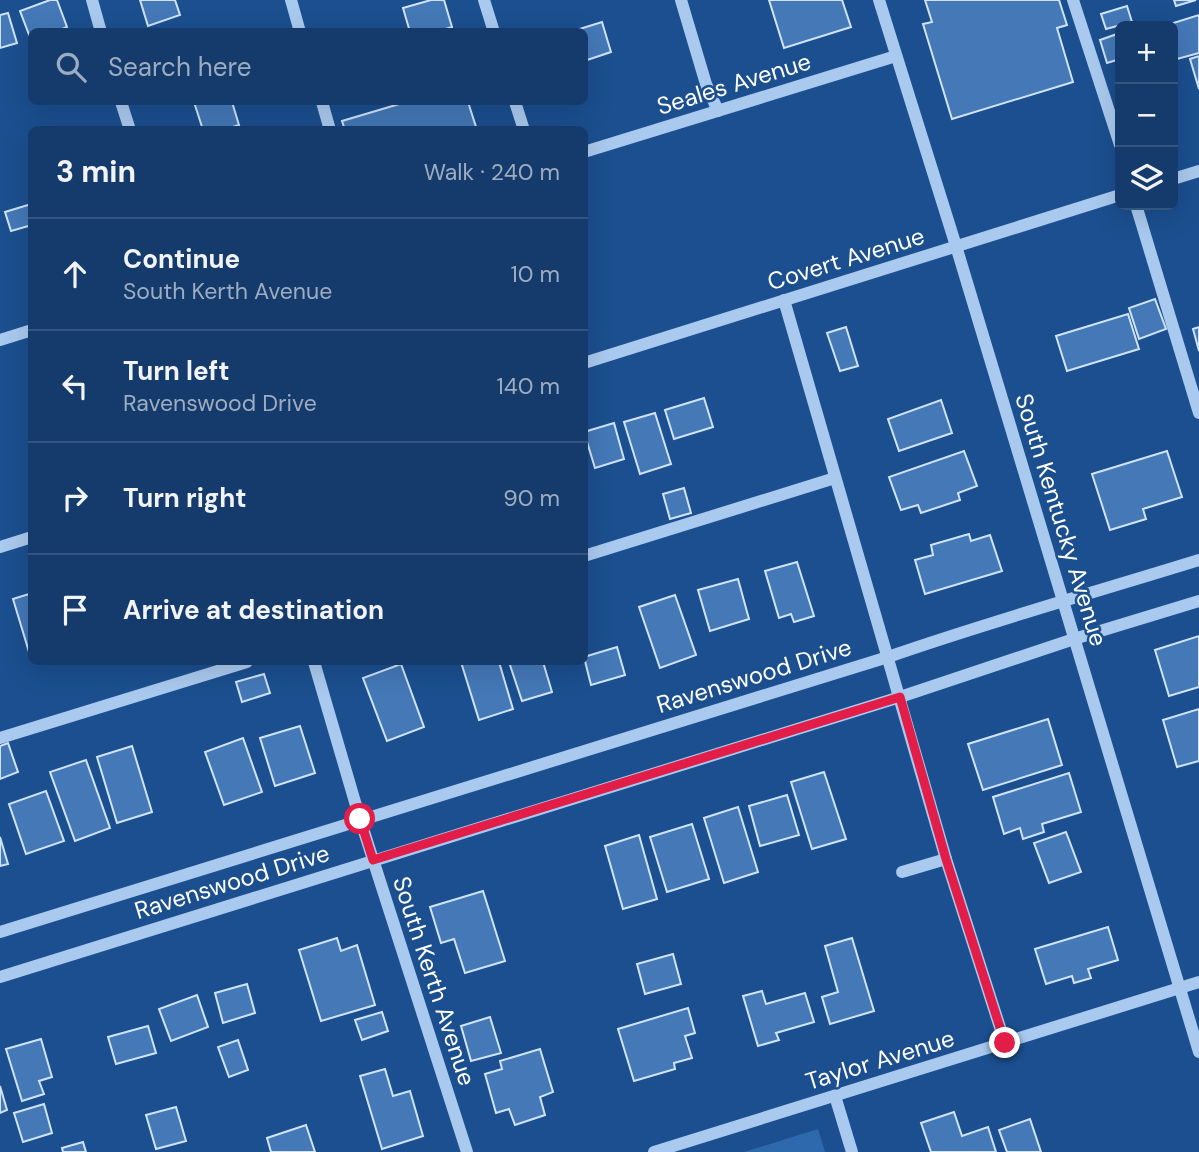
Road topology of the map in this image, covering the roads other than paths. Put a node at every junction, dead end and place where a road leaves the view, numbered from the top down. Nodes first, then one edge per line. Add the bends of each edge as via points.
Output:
1 (92, 0) edge
2 (290, 0) edge
3 (484, 0) edge
4 (681, 0) edge
5 (879, 0) edge
6 (1073, 0) edge
7 (100, 28) edge
8 (299, 28) edge
9 (493, 28) edge
10 (896, 56) junction
11 (122, 105) edge
12 (323, 105) edge
13 (516, 105) edge
14 (718, 111) junction
15 (129, 126) edge
16 (329, 126) edge
17 (522, 126) edge
18 (1115, 130) edge
19 (588, 151) edge
20 (1199, 171) edge
21 (1178, 177) edge
22 (1115, 197) edge
23 (1138, 210) edge
24 (956, 246) junction
25 (784, 300) junction
26 (28, 331) edge
27 (0, 339) edge
28 (588, 362) edge
29 (1199, 413) edge
30 (835, 478) junction
31 (28, 538) edge
32 (0, 547) edge
33 (588, 555) edge
34 (1199, 560) edge
35 (1199, 601) edge
36 (1064, 603) junction
37 (1074, 639) junction
38 (888, 657) junction
39 (237, 665) edge
40 (315, 665) edge
41 (900, 697) junction
42 (0, 738) edge
43 (360, 819) junction
44 (946, 859) junction
45 (373, 860) junction
46 (902, 872) dead end
47 (0, 932) edge
48 (0, 977) edge
49 (1199, 982) edge
50 (1180, 988) junction
51 (1005, 1043) junction
52 (1199, 1052) edge
53 (835, 1096) junction
54 (467, 1152) edge
55 (654, 1152) edge
56 (852, 1152) edge

1 - 7 street
2 - 8 street
3 - 9 street
4 - 14 street
5 - 10 street, South Kentucky Avenue
6 - 18 street
10 - 14 street, Seales Avenue
10 - 24 street, South Kentucky Avenue
11 - 15 street
12 - 16 street
13 - 17 street
14 - 19 street, Seales Avenue
20 - 21 street
22 - 24 street, Covert Avenue
23 - 29 street
24 - 25 street, Covert Avenue
24 - 36 street, South Kentucky Avenue
25 - 28 street, Covert Avenue
25 - 30 street
26 - 27 street
30 - 33 street
30 - 38 street
31 - 32 street
34 - 36 street, Ravenswood Drive
35 - 37 street, Ravenswood Drive
36 - 37 street, South Kentucky Avenue
36 - 38 street, Ravenswood Drive
37 - 41 street, Ravenswood Drive
37 - 50 street, South Kentucky Avenue
38 - 41 street
38 - 43 street, Ravenswood Drive
39 - 42 street
40 - 43 street, South Kerth Avenue
41 - 44 street
41 - 45 street, Ravenswood Drive
43 - 45 street, South Kerth Avenue
43 - 47 street, Ravenswood Drive
44 - 46 street
44 - 51 street
45 - 48 street, Ravenswood Drive
45 - 54 street, South Kerth Avenue
49 - 50 street, Taylor Avenue
50 - 51 street, Taylor Avenue
50 - 52 street, South Kentucky Avenue
51 - 53 street, Taylor Avenue
53 - 55 street, Taylor Avenue
53 - 56 street

